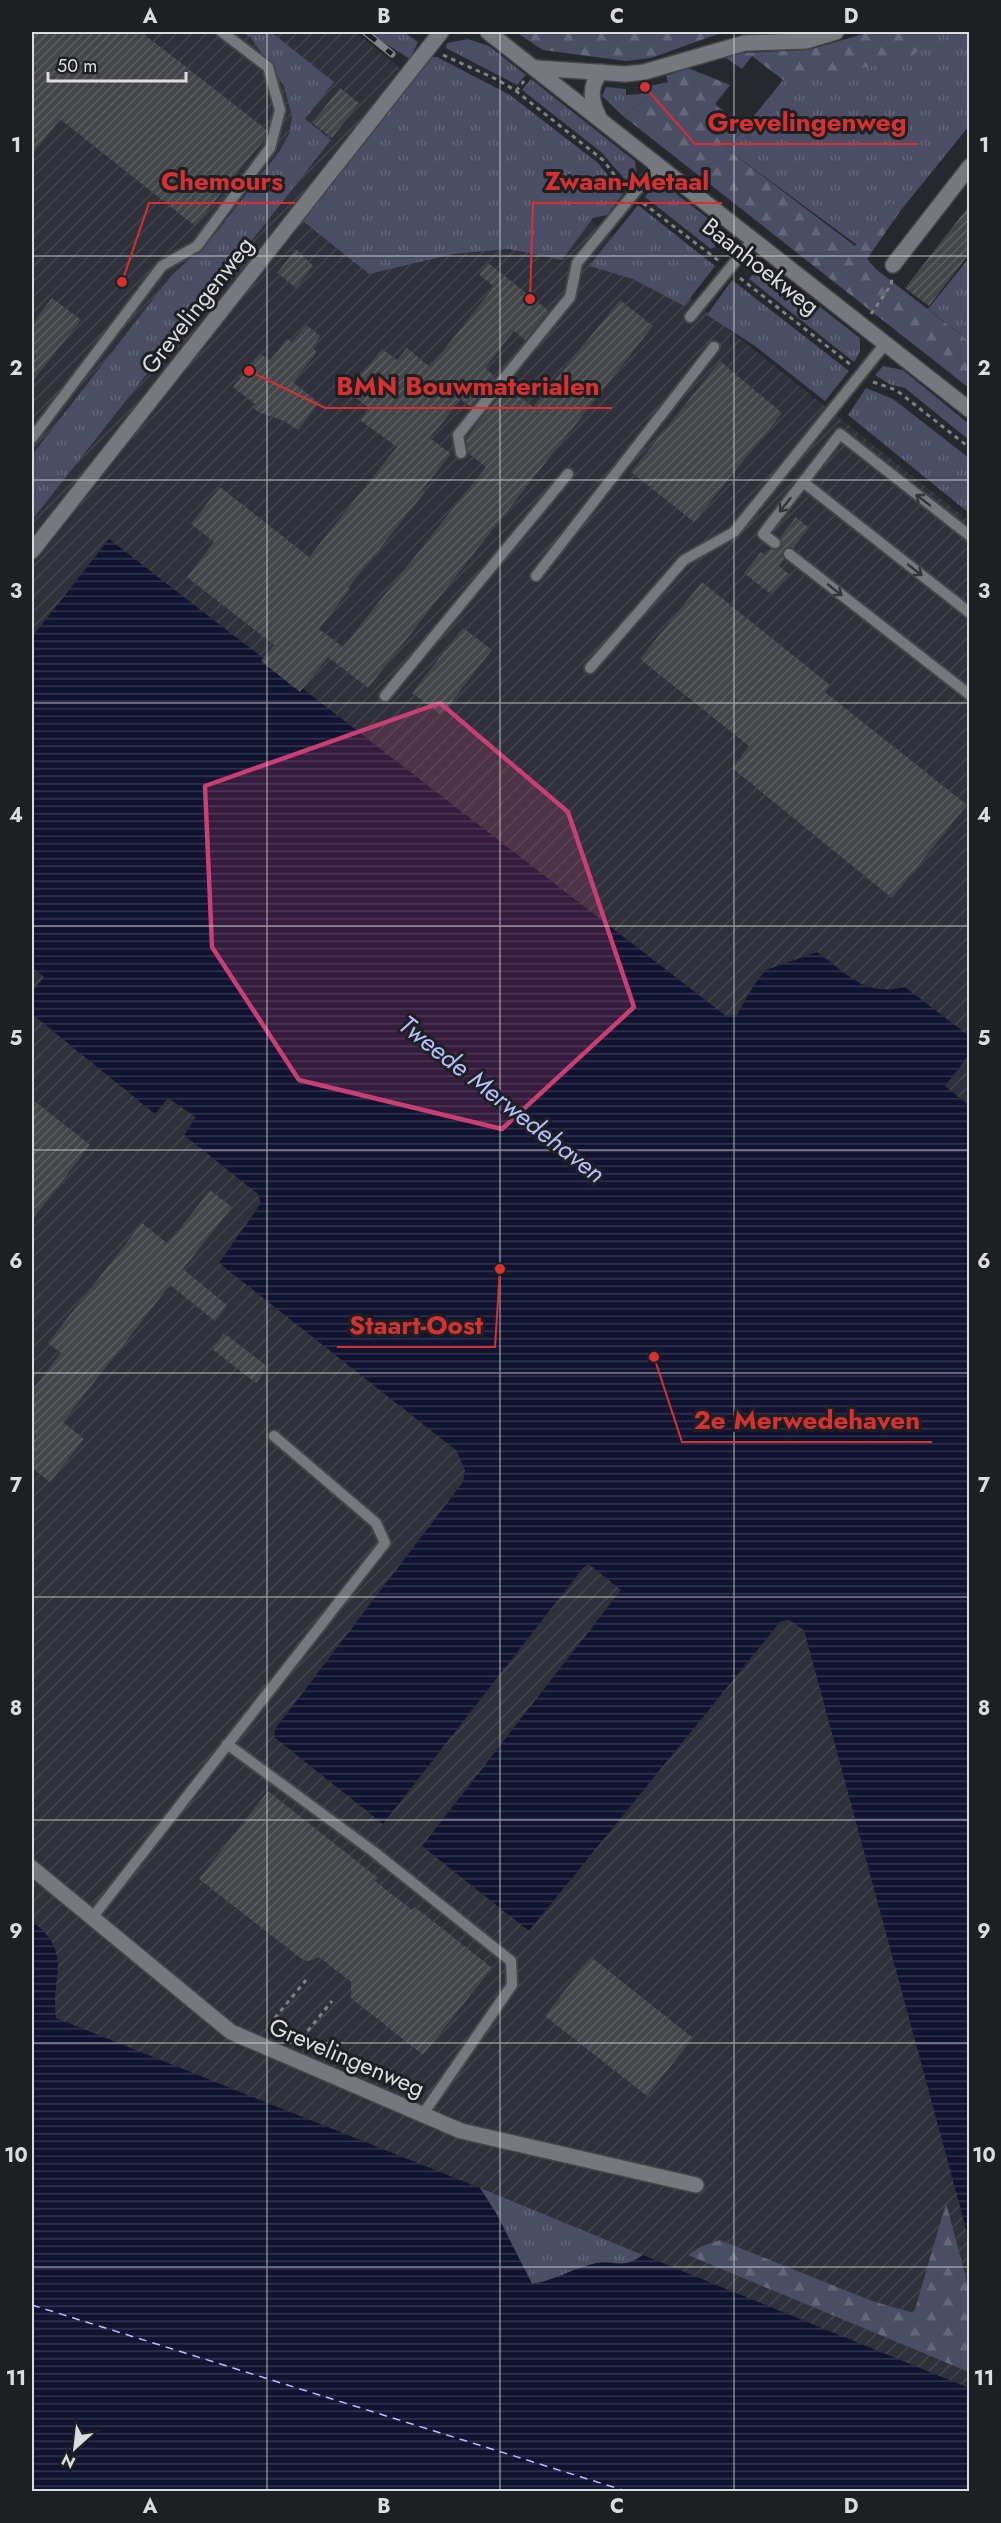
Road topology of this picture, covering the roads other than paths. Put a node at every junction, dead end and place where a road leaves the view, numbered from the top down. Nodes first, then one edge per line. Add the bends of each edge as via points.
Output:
1 (222, 32) edge
2 (441, 32) edge
3 (488, 32) edge
4 (836, 32) edge
5 (536, 68) junction
6 (602, 72) junction
7 (600, 119) junction
8 (658, 165) junction
9 (969, 166) edge
10 (753, 240) junction
11 (893, 265) road end
12 (690, 317) dead end
13 (885, 344) junction
14 (714, 347) dead end
15 (969, 411) edge
16 (32, 438) edge
17 (461, 453) dead end
18 (568, 474) dead end
19 (803, 482) junction
20 (969, 536) edge
21 (775, 543) dead end
22 (32, 550) edge
23 (789, 554) dead end
24 (536, 576) dead end
25 (969, 613) edge
26 (590, 668) dead end
27 (969, 695) edge
28 (386, 696) dead end
29 (274, 1436) dead end
30 (227, 1744) junction
31 (32, 1868) edge
32 (92, 1918) junction
33 (423, 2114) junction
34 (696, 2185) dead end

1 - 16 lane via 268,67 280,110 270,148 197,246 162,266
2 - 22 street, Grevelingenweg
3 - 5 street, Baanhoekweg
4 - 6 street via 806,41 726,47 656,71
5 - 6 street
5 - 7 street, Baanhoekweg
6 - 7 street via 593,81 592,103
7 - 8 street, Baanhoekweg
8 - 10 street, Baanhoekweg
8 - 17 lane via 577,264 570,297 458,435
9 - 11 street
10 - 12 lane
10 - 13 street, Baanhoekweg
13 - 15 street, Baanhoekweg
13 - 26 lane via 734,532 684,560
14 - 24 lane
18 - 28 lane
20 -> 19 lane via 840,434
19 -> 21 lane via 763,534
19 -> 25 lane
23 -> 27 lane
29 - 30 lane via 376,1523 385,1543
30 - 32 lane
30 - 33 lane via 374,1852 511,1961 512,1985
31 - 32 street, Grevelingenweg
32 - 33 street, Grevelingenweg via 231,2032
33 - 34 street, Grevelingenweg via 461,2131

